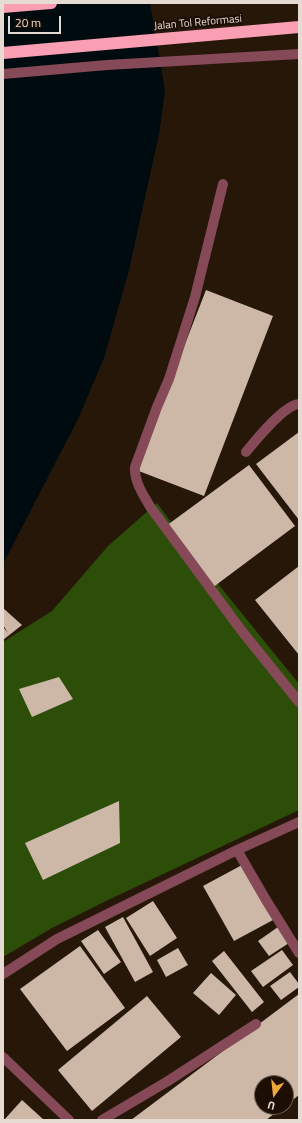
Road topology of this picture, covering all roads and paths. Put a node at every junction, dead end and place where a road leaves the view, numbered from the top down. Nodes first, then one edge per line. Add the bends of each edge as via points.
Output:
1 (51, 3) edge
2 (3, 7) edge
3 (299, 27) edge
4 (3, 53) edge
5 (299, 54) edge
6 (3, 74) edge
7 (223, 184) dead end
8 (299, 404) edge
9 (246, 452) dead end
10 (299, 702) edge
11 (299, 822) edge
12 (237, 850) junction
13 (299, 953) edge
14 (3, 974) edge
15 (256, 1024) dead end
16 (3, 1057) edge
17 (69, 1120) edge
18 (102, 1120) edge

1 - 2 highway
3 - 4 highway, Jalan Tol Reformasi
5 - 6 street
7 - 10 street via 195,297 135,472 142,494 151,508 241,630
8 - 9 street via 282,413
11 - 12 street
12 - 13 street
12 - 14 street via 57,939
15 - 18 street
16 - 17 street

